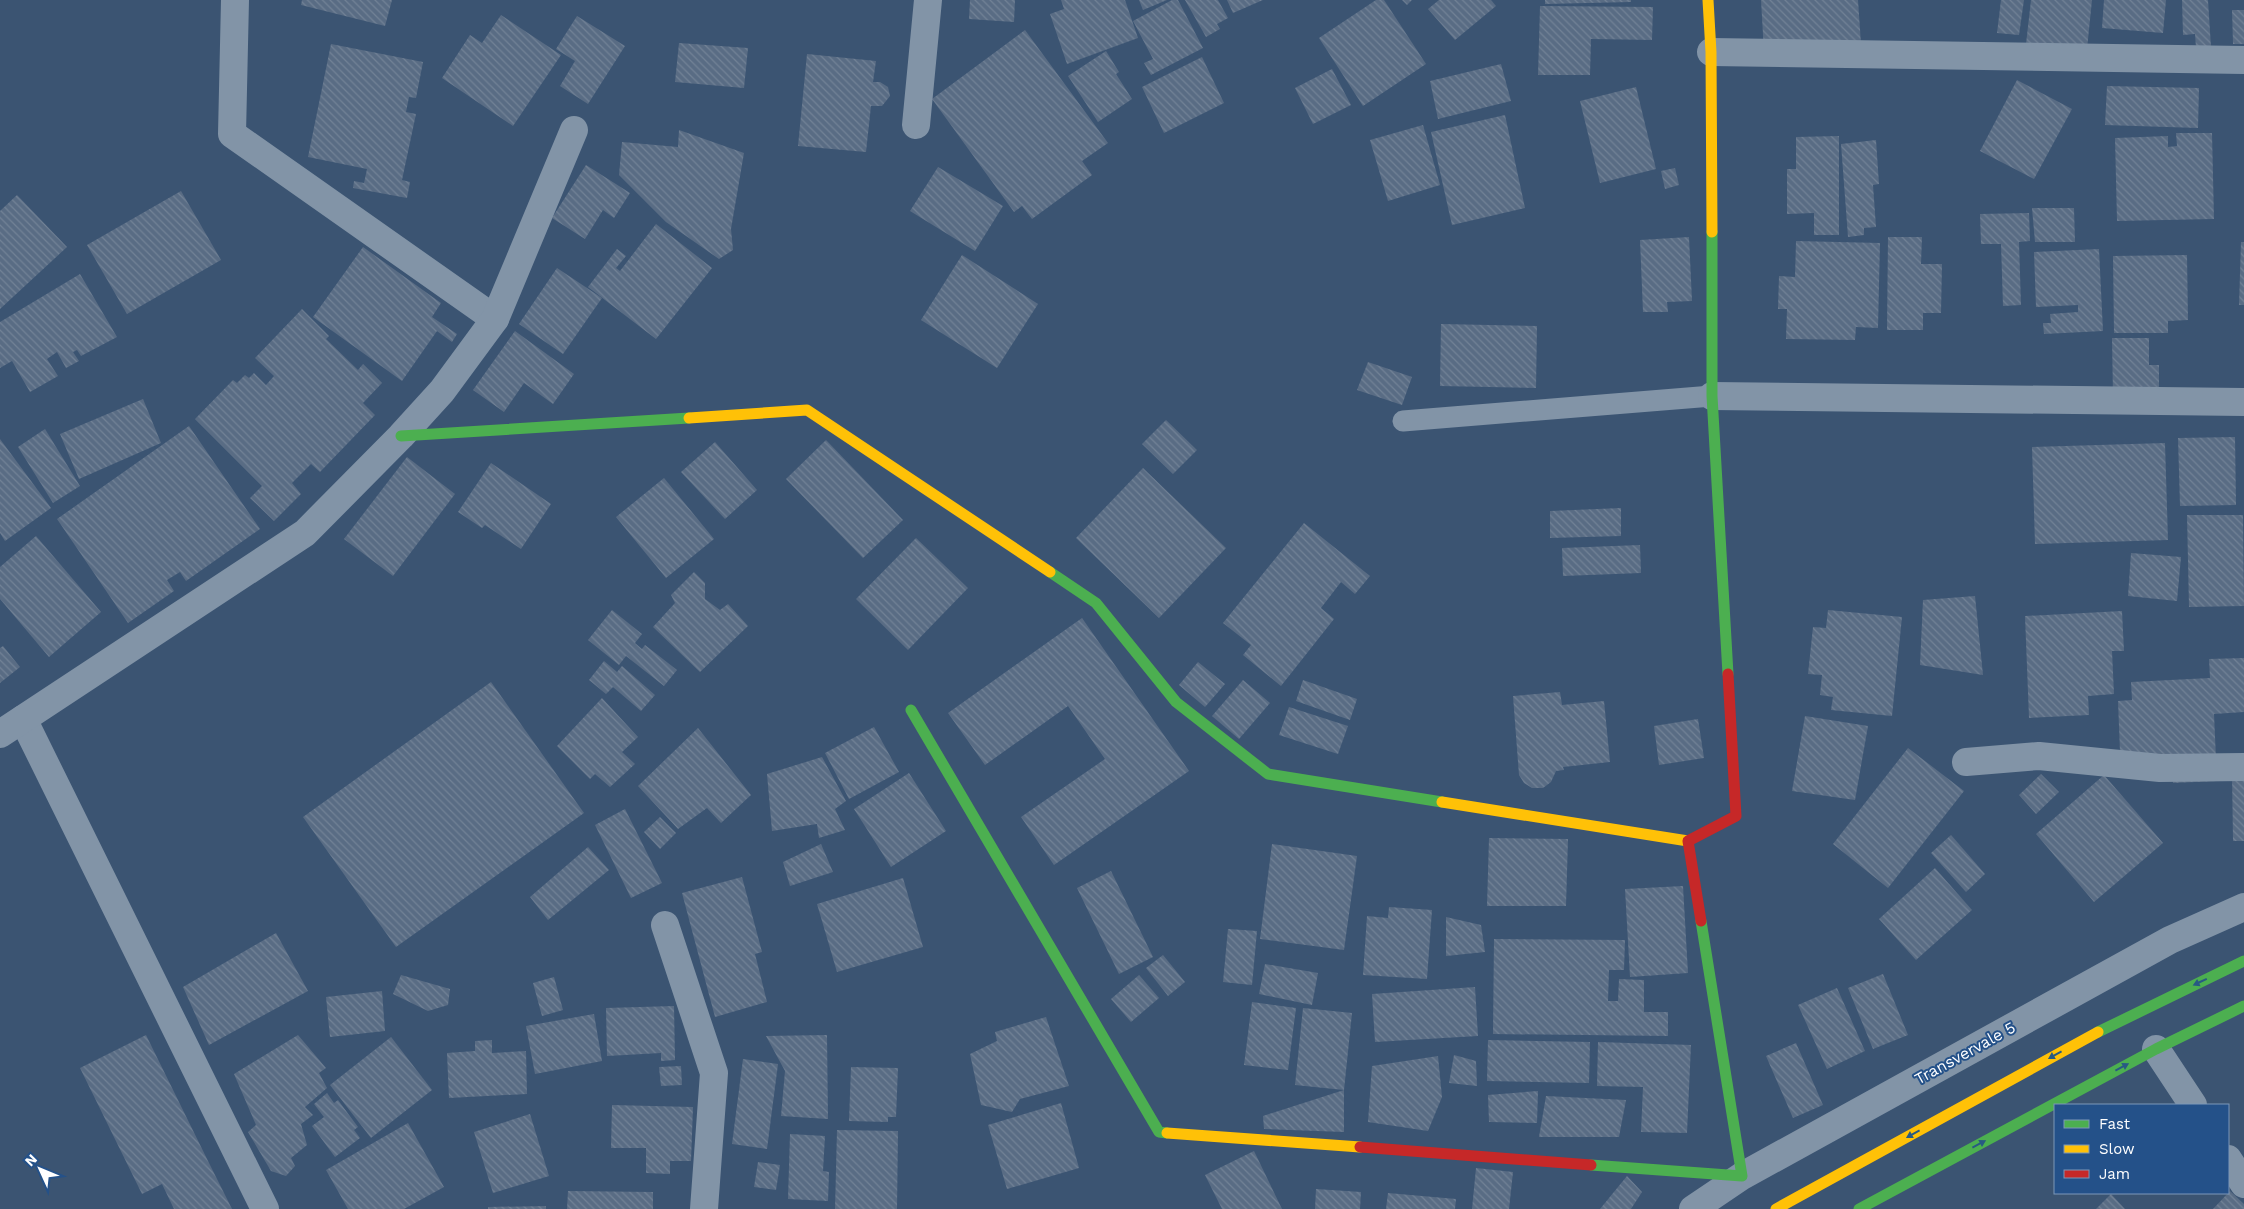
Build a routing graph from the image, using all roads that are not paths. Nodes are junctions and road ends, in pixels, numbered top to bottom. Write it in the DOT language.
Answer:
graph roads {
  1 [pos="235,0"];
  2 [pos="928,0"];
  3 [pos="1708,0"];
  4 [pos="1711,52"];
  5 [pos="2244,60"];
  6 [pos="916,125"];
  7 [pos="574,130"];
  8 [pos="495,319"];
  9 [pos="1712,396"];
  10 [pos="2244,402"];
  11 [pos="1403,420"];
  12 [pos="401,436"];
  13 [pos="911,710"];
  14 [pos="23,719"];
  15 [pos="0,734"];
  16 [pos="1966,762"];
  17 [pos="2244,767"];
  18 [pos="1688,841"];
  19 [pos="2244,907"];
  20 [pos="665,925"];
  21 [pos="2244,961"];
  22 [pos="2244,1006"];
  23 [pos="2156,1049"];
  24 [pos="2054,1104"];
  25 [pos="2054,1104"];
  26 [pos="2192,1104"];
  27 [pos="2229,1161"];
  28 [pos="1742,1176"];
  29 [pos="2244,1184"];
  30 [pos="264,1209"];
  31 [pos="704,1209"];
  32 [pos="1693,1209"];
  33 [pos="1776,1209"];
  34 [pos="1860,1209"];
  1 -- 8 [label="street"];
  2 -- 6 [label="street"];
  3 -- 4 [label="street"];
  4 -- 5 [label="street"];
  4 -- 9 [label="street"];
  7 -- 8 [label="street"];
  8 -- 12 [label="street"];
  9 -- 10 [label="street"];
  9 -- 11 [label="lane"];
  9 -- 18 [label="street"];
  12 -- 14 [label="street"];
  12 -- 18 [label="street"];
  13 -- 28 [label="street"];
  14 -- 15 [label="street"];
  14 -- 30 [label="street"];
  16 -- 17 [label="street"];
  18 -- 28 [label="street"];
  19 -- 28 [label="street, Transvervale 5"];
  20 -- 31 [label="street"];
  21 -- 33 [label="street, one-way"];
  22 -- 23 [label="street"];
  25 -- 23 [label="street, one-way"];
  23 -- 26 [label="street"];
  34 -- 24 [label="street, one-way"];
  27 -- 29 [label="street"];
  28 -- 32 [label="street, Transvervale 5"];
}
